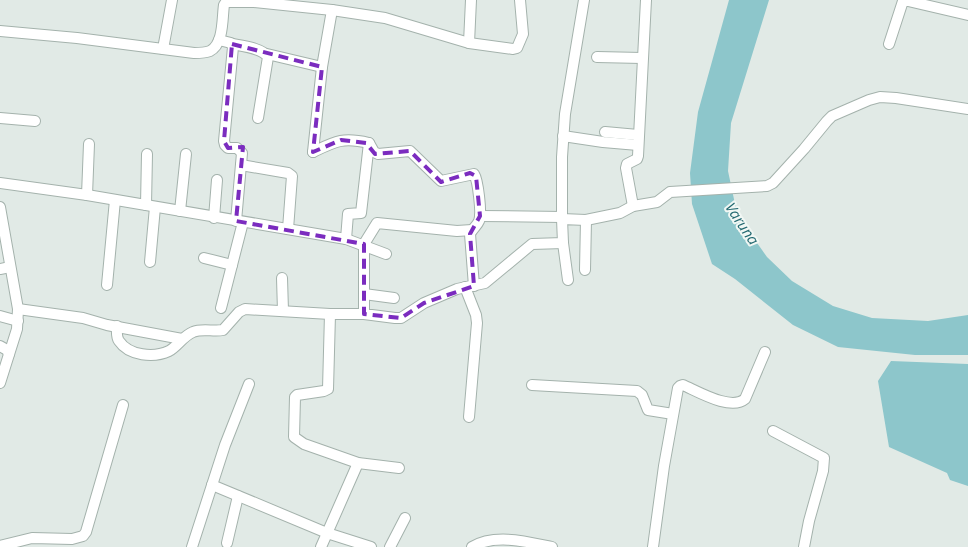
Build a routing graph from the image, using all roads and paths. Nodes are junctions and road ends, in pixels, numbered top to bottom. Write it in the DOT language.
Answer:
graph roads {
  1 [pos="172,0"];
  2 [pos="471,0"];
  3 [pos="520,0"];
  4 [pos="584,0"];
  5 [pos="646,0"];
  6 [pos="254,1"];
  7 [pos="332,10"];
  8 [pos="968,15"];
  9 [pos="0,31"];
  10 [pos="219,40"];
  11 [pos="232,44"];
  12 [pos="468,44"];
  13 [pos="889,44"];
  14 [pos="163,49"];
  15 [pos="267,54"];
  16 [pos="596,57"];
  17 [pos="642,58"];
  18 [pos="322,67"];
  19 [pos="968,109"];
  20 [pos="0,118"];
  21 [pos="258,118"];
  22 [pos="35,121"];
  23 [pos="605,132"];
  24 [pos="563,136"];
  25 [pos="638,140"];
  26 [pos="369,143"];
  27 [pos="89,144"];
  28 [pos="147,154"];
  29 [pos="186,154"];
  30 [pos="241,165"];
  31 [pos="218,180"];
  32 [pos="0,183"];
  33 [pos="87,195"];
  34 [pos="115,200"];
  35 [pos="151,206"];
  36 [pos="633,206"];
  37 [pos="0,207"];
  38 [pos="180,212"];
  39 [pos="480,216"];
  40 [pos="214,218"];
  41 [pos="562,218"];
  42 [pos="586,220"];
  43 [pos="239,222"];
  44 [pos="288,229"];
  45 [pos="472,230"];
  46 [pos="346,239"];
  47 [pos="2,241"];
  48 [pos="563,243"];
  49 [pos="364,244"];
  50 [pos="386,254"];
  51 [pos="204,258"];
  52 [pos="150,262"];
  53 [pos="232,265"];
  54 [pos="5,268"];
  55 [pos="585,270"];
  56 [pos="282,278"];
  57 [pos="568,280"];
  58 [pos="107,285"];
  59 [pos="469,287"];
  60 [pos="364,294"];
  61 [pos="394,298"];
  62 [pos="221,308"];
  63 [pos="18,309"];
  64 [pos="283,311"];
  65 [pos="330,314"];
  66 [pos="364,314"];
  67 [pos="0,316"];
  68 [pos="18,321"];
  69 [pos="117,326"];
  70 [pos="182,339"];
  71 [pos="0,346"];
  72 [pos="765,352"];
  73 [pos="9,354"];
  74 [pos="0,383"];
  75 [pos="249,384"];
  76 [pos="532,385"];
  77 [pos="123,405"];
  78 [pos="673,414"];
  79 [pos="469,417"];
  80 [pos="773,431"];
  81 [pos="358,463"];
  82 [pos="400,468"];
  83 [pos="212,485"];
  84 [pos="238,496"];
  85 [pos="405,518"];
  86 [pos="327,533"];
  87 [pos="72,543"];
  88 [pos="227,543"];
  89 [pos="0,546"];
  90 [pos="192,547"];
  91 [pos="321,547"];
  92 [pos="372,547"];
  93 [pos="390,547"];
  94 [pos="472,547"];
  95 [pos="552,547"];
  96 [pos="653,547"];
  97 [pos="804,547"];
  1 -- 14 [label="street"];
  2 -- 12 [label="street"];
  3 -- 12 [label="street"];
  4 -- 24 [label="street"];
  5 -- 17 [label="street"];
  6 -- 7 [label="street"];
  6 -- 10 [label="street"];
  7 -- 12 [label="street"];
  7 -- 18 [label="street"];
  8 -- 13 [label="street"];
  9 -- 14 [label="street"];
  10 -- 11 [label="street"];
  10 -- 14 [label="street"];
  11 -- 15 [label="street"];
  11 -- 30 [label="street"];
  15 -- 18 [label="street"];
  15 -- 21 [label="street"];
  16 -- 17 [label="street"];
  17 -- 25 [label="street"];
  18 -- 26 [label="street"];
  19 -- 36 [label="street"];
  20 -- 22 [label="street"];
  23 -- 25 [label="street"];
  24 -- 25 [label="street"];
  24 -- 41 [label="street"];
  25 -- 36 [label="street"];
  26 -- 39 [label="street"];
  26 -- 46 [label="street"];
  27 -- 33 [label="street"];
  28 -- 35 [label="street"];
  29 -- 38 [label="street"];
  30 -- 43 [label="street"];
  30 -- 44 [label="street"];
  31 -- 40 [label="street"];
  32 -- 33 [label="street"];
  33 -- 34 [label="street"];
  34 -- 35 [label="street"];
  34 -- 58 [label="street"];
  35 -- 38 [label="street"];
  35 -- 52 [label="street"];
  36 -- 42 [label="street"];
  37 -- 47 [label="street"];
  38 -- 40 [label="street"];
  39 -- 41 [label="street"];
  39 -- 45 [label="street"];
  40 -- 43 [label="street"];
  41 -- 42 [label="street"];
  41 -- 48 [label="street"];
  42 -- 55 [label="street"];
  43 -- 44 [label="street"];
  43 -- 53 [label="street"];
  44 -- 46 [label="street"];
  45 -- 49 [label="street"];
  45 -- 59 [label="street"];
  46 -- 49 [label="street"];
  47 -- 54 [label="street"];
  48 -- 57 [label="street"];
  48 -- 59 [label="street"];
  49 -- 50 [label="street"];
  49 -- 60 [label="street"];
  51 -- 53 [label="street"];
  53 -- 62 [label="street"];
  54 -- 63 [label="street"];
  56 -- 64 [label="street"];
  59 -- 66 [label="street"];
  59 -- 79 [label="street"];
  60 -- 61 [label="street"];
  60 -- 66 [label="street"];
  63 -- 68 [label="street"];
  63 -- 69 [label="street"];
  64 -- 65 [label="street"];
  64 -- 70 [label="street"];
  65 -- 66 [label="street"];
  65 -- 81 [label="street"];
  67 -- 68 [label="street"];
  68 -- 73 [label="street"];
  69 -- 70 [label="street"];
  69 -- 70 [label="street"];
  71 -- 73 [label="street"];
  72 -- 78 [label="street"];
  73 -- 74 [label="street"];
  75 -- 83 [label="street"];
  76 -- 78 [label="street"];
  77 -- 87 [label="street"];
  78 -- 96 [label="street"];
  80 -- 97 [label="street"];
  81 -- 82 [label="street"];
  81 -- 86 [label="street"];
  83 -- 84 [label="street"];
  83 -- 90 [label="street"];
  84 -- 86 [label="street"];
  84 -- 88 [label="street"];
  85 -- 93 [label="street"];
  86 -- 91 [label="street"];
  86 -- 92 [label="street"];
  87 -- 89 [label="street"];
  94 -- 95 [label="street"];
}
